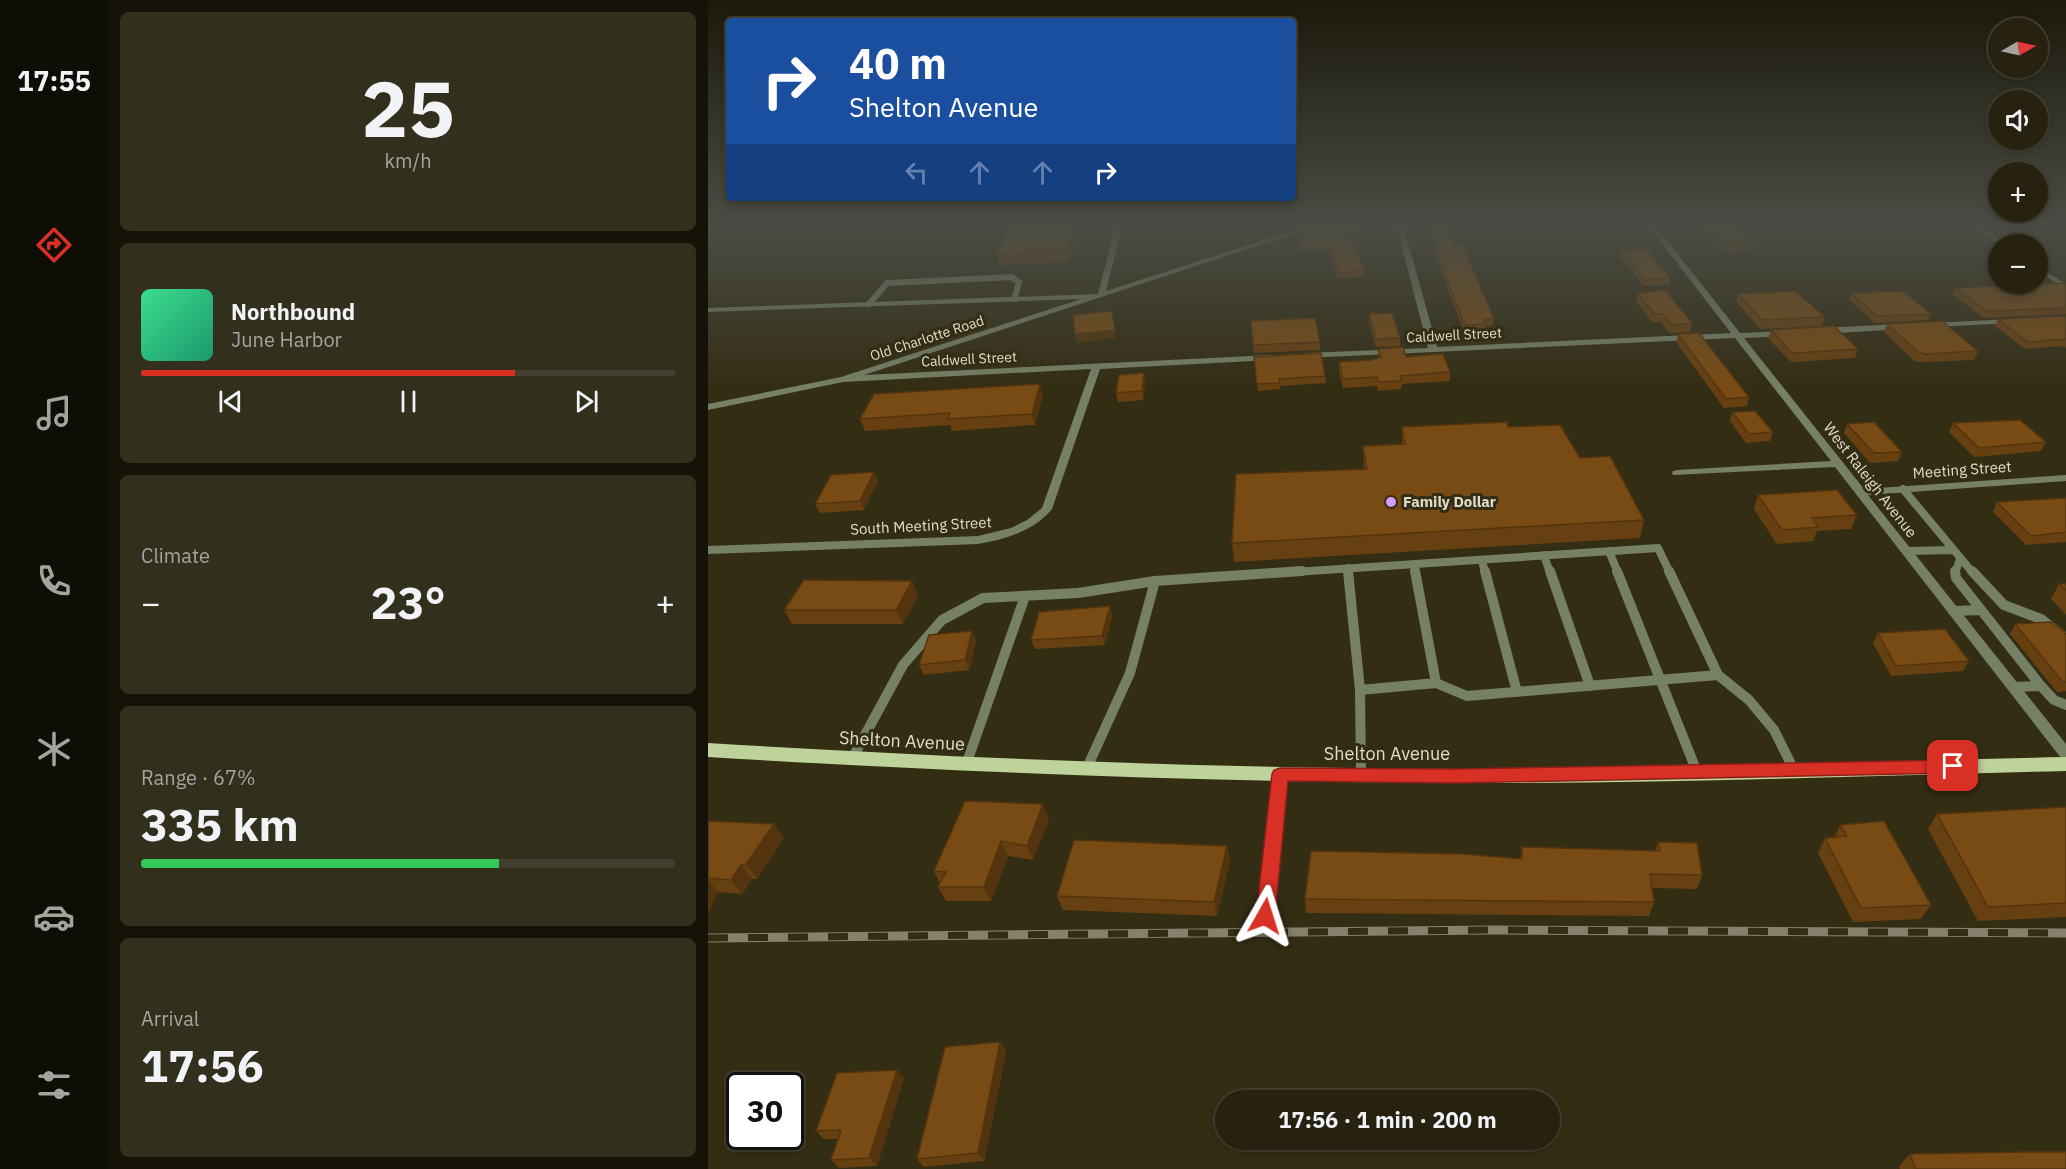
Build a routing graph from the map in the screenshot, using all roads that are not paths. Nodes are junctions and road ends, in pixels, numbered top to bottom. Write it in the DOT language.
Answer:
graph roads {
  1 [pos="980,279"];
  2 [pos="1014,279"];
  3 [pos="1106,279"];
  4 [pos="1154,279"];
  5 [pos="1414,279"];
  6 [pos="1693,279"];
  7 [pos="2053,279"];
  8 [pos="2066,287"];
  9 [pos="1101,296"];
  10 [pos="1014,299"];
  11 [pos="869,304"];
  12 [pos="708,310"];
  13 [pos="2019,321"];
  14 [pos="1913,326"];
  15 [pos="1925,326"];
  16 [pos="1796,332"];
  17 [pos="1808,332"];
  18 [pos="1737,335"];
  19 [pos="1433,350"];
  20 [pos="1282,357"];
  21 [pos="1294,357"];
  22 [pos="1097,366"];
  23 [pos="843,379"];
  24 [pos="708,407"];
  25 [pos="1838,464"];
  26 [pos="1677,473"];
  27 [pos="2066,477"];
  28 [pos="1903,489"];
  29 [pos="1860,492"];
  30 [pos="708,550"];
  31 [pos="1953,550"];
  32 [pos="1609,551"];
  33 [pos="1907,551"];
  34 [pos="1544,555"];
  35 [pos="1960,559"];
  36 [pos="1482,560"];
  37 [pos="1414,564"];
  38 [pos="1348,568"];
  39 [pos="1155,581"];
  40 [pos="1025,596"];
  41 [pos="1981,610"];
  42 [pos="1953,611"];
  43 [pos="2066,639"];
  44 [pos="1718,675"];
  45 [pos="1662,680"];
  46 [pos="1436,683"];
  47 [pos="1590,686"];
  48 [pos="2041,686"];
  49 [pos="2013,687"];
  50 [pos="1360,690"];
  51 [pos="1517,692"];
  52 [pos="2066,705"];
  53 [pos="708,750"];
  54 [pos="2066,754"];
  55 [pos="852,759"];
  56 [pos="2066,764"];
  57 [pos="966,765"];
  58 [pos="1086,770"];
  59 [pos="1794,770"];
  60 [pos="1697,772"];
  61 [pos="1280,774"];
  62 [pos="1361,775"];
  63 [pos="1265,916"];
  1 -- 11 [label="lane"];
  2 -- 10 [label="lane"];
  3 -- 9 [label="street"];
  4 -- 9 [label="street, Old Charlotte Road"];
  5 -- 19 [label="street"];
  6 -- 18 [label="street, West Raleigh Avenue"];
  7 -- 8 [label="street"];
  9 -- 10 [label="street"];
  9 -- 23 [label="street, Old Charlotte Road"];
  10 -- 11 [label="street"];
  11 -- 12 [label="street"];
  13 -- 15 [label="street"];
  14 -- 17 [label="street"];
  16 -- 18 [label="street, Caldwell Street"];
  18 -- 19 [label="street, Caldwell Street"];
  18 -- 25 [label="street, West Raleigh Avenue"];
  19 -- 21 [label="street, Caldwell Street"];
  20 -- 22 [label="street, Caldwell Street"];
  22 -- 23 [label="street, Caldwell Street"];
  22 -- 30 [label="street, South Meeting Street"];
  23 -- 24 [label="street, Old Charlotte Road"];
  25 -- 26 [label="street"];
  25 -- 29 [label="street, West Raleigh Avenue"];
  27 -- 28 [label="street, Meeting Street"];
  28 -- 29 [label="street, Meeting Street"];
  28 -- 31 [label="lane"];
  29 -- 33 [label="street, West Raleigh Avenue"];
  31 -- 33 [label="lane"];
  31 -- 35 [label="lane"];
  32 -- 34 [label="lane"];
  32 -- 44 [label="lane"];
  32 -- 45 [label="lane"];
  33 -- 42 [label="street, West Raleigh Avenue"];
  34 -- 36 [label="lane"];
  34 -- 47 [label="lane"];
  35 -- 41 [label="lane"];
  35 -- 43 [label="lane"];
  36 -- 37 [label="lane"];
  36 -- 51 [label="lane"];
  37 -- 38 [label="lane"];
  37 -- 46 [label="lane"];
  38 -- 39 [label="lane"];
  38 -- 50 [label="lane"];
  39 -- 40 [label="lane"];
  39 -- 58 [label="lane"];
  40 -- 55 [label="lane"];
  40 -- 57 [label="lane"];
  41 -- 42 [label="lane"];
  41 -- 48 [label="lane"];
  42 -- 49 [label="street, West Raleigh Avenue"];
  44 -- 45 [label="lane"];
  44 -- 59 [label="lane"];
  45 -- 47 [label="lane"];
  45 -- 60 [label="lane"];
  46 -- 50 [label="lane"];
  46 -- 51 [label="lane"];
  47 -- 51 [label="lane"];
  48 -- 49 [label="lane"];
  48 -- 52 [label="lane"];
  49 -- 54 [label="street, West Raleigh Avenue"];
  50 -- 62 [label="lane"];
  53 -- 55 [label="main road, Shelton Avenue"];
  55 -- 57 [label="main road, Shelton Avenue"];
  56 -- 59 [label="main road, Shelton Avenue"];
  57 -- 58 [label="main road, Shelton Avenue"];
  58 -- 61 [label="main road, Shelton Avenue"];
  59 -- 60 [label="main road, Shelton Avenue"];
  60 -- 62 [label="main road, Shelton Avenue"];
  61 -- 62 [label="main road, Shelton Avenue"];
  61 -- 63 [label="street"];
}
